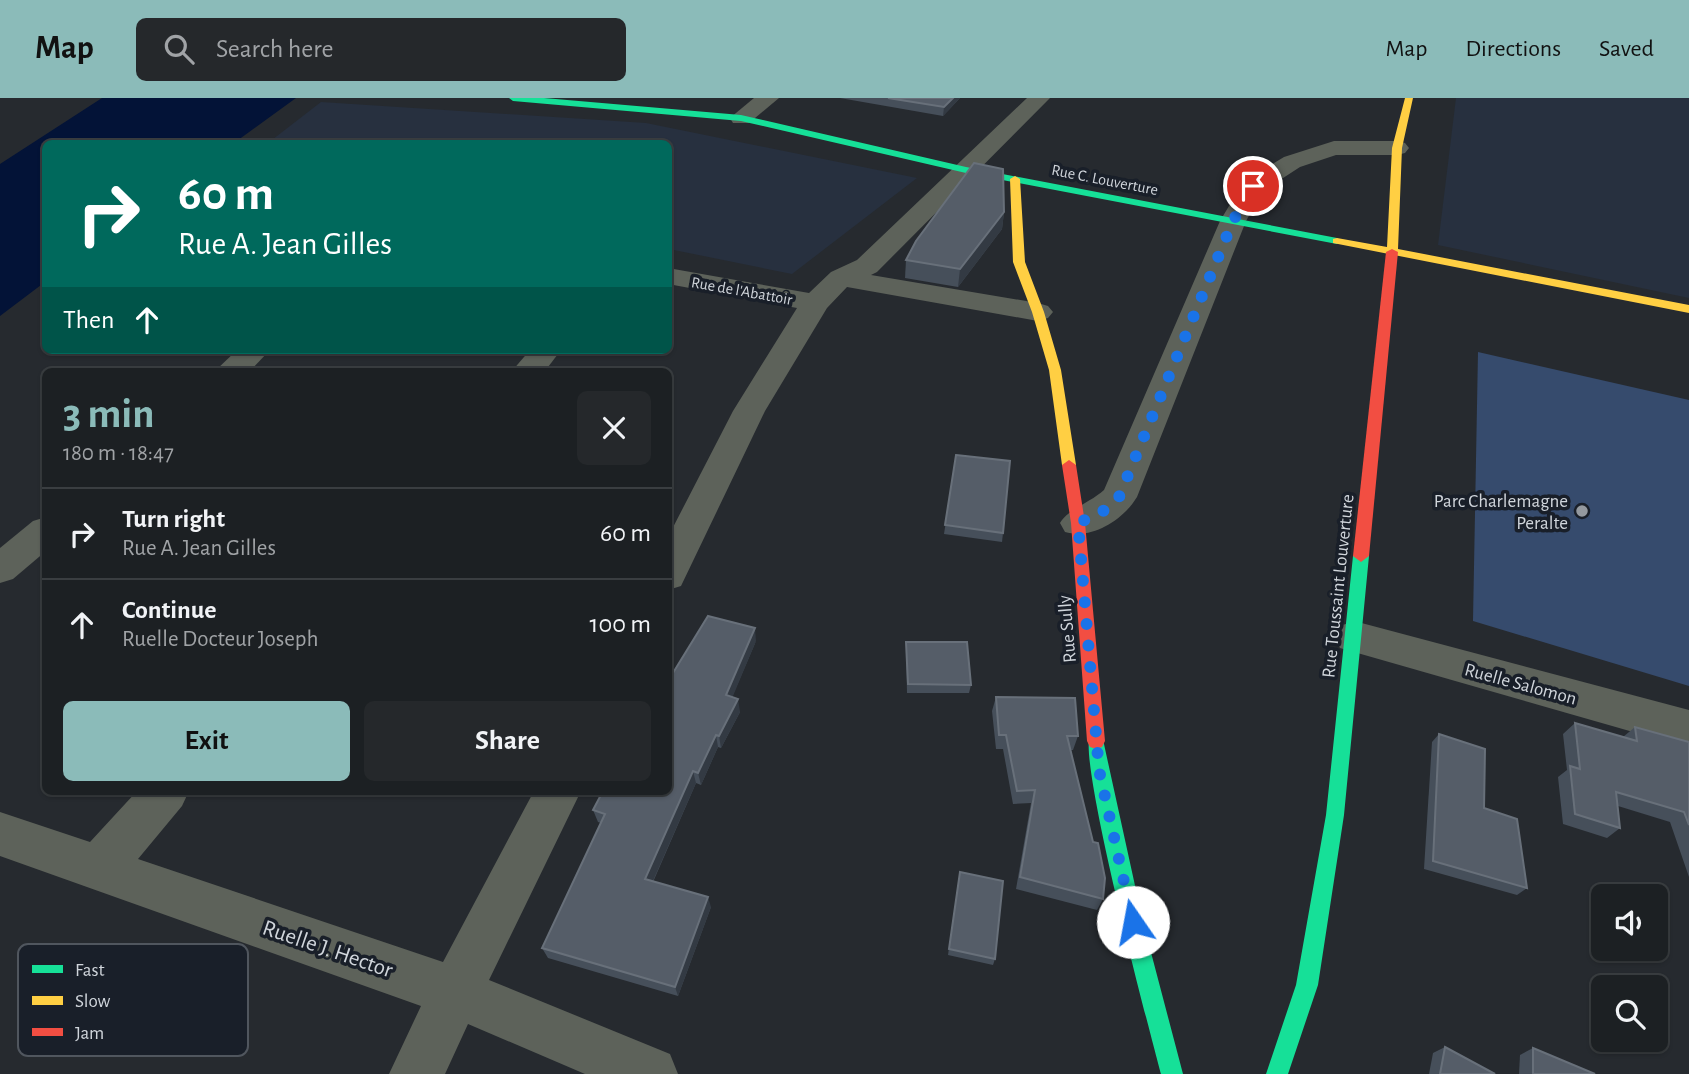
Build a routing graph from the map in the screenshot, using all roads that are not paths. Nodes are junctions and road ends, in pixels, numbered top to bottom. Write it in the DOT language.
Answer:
graph roads {
  1 [pos="768,98"];
  2 [pos="1039,98"];
  3 [pos="1409,98"];
  4 [pos="519,99"];
  5 [pos="741,118"];
  6 [pos="1397,148"];
  7 [pos="965,170"];
  8 [pos="1015,179"];
  9 [pos="1233,221"];
  10 [pos="1392,252"];
  11 [pos="672,277"];
  12 [pos="841,278"];
  13 [pos="815,303"];
  14 [pos="1689,309"];
  15 [pos="1038,312"];
  16 [pos="251,354"];
  17 [pos="543,354"];
  18 [pos="235,368"];
  19 [pos="531,368"];
  20 [pos="1078,523"];
  21 [pos="42,533"];
  22 [pos="672,568"];
  23 [pos="0,569"];
  24 [pos="1354,637"];
  25 [pos="1689,729"];
  26 [pos="163,795"];
  27 [pos="556,795"];
  28 [pos="0,834"];
  29 [pos="99,868"];
  30 [pos="455,992"];
  31 [pos="417,1074"];
  32 [pos="650,1074"];
  33 [pos="1172,1074"];
  34 [pos="1277,1074"];
  1 -- 5 [label="street"];
  2 -- 7 [label="street"];
  3 -- 6 [label="street, Rue Toussaint Louverture"];
  4 -- 5 [label="street, Rue C. Louverture"];
  5 -- 7 [label="street, Rue C. Louverture"];
  6 -- 9 [label="street"];
  6 -- 10 [label="street, Rue Toussaint Louverture"];
  7 -- 8 [label="street, Rue C. Louverture"];
  7 -- 12 [label="street"];
  8 -- 9 [label="street, Rue C. Louverture"];
  8 -- 15 [label="street, Rue Sully"];
  9 -- 10 [label="street, Rue C. Louverture"];
  9 -- 20 [label="street"];
  10 -- 14 [label="street, Rue C. Louverture"];
  10 -- 24 [label="street, Rue Toussaint Louverture"];
  11 -- 13 [label="street, Rue de l'Abattoir"];
  12 -- 13 [label="street"];
  12 -- 15 [label="street"];
  13 -- 22 [label="street"];
  15 -- 20 [label="street, Rue Sully"];
  16 -- 18 [label="street"];
  17 -- 19 [label="street"];
  20 -- 33 [label="street, Rue Sully"];
  21 -- 23 [label="street"];
  24 -- 25 [label="street, Ruelle Salomon"];
  24 -- 34 [label="street, Rue Toussaint Louverture"];
  26 -- 29 [label="street"];
  27 -- 30 [label="street"];
  28 -- 29 [label="street, Ruelle J. Hector"];
  29 -- 30 [label="street, Ruelle J. Hector"];
  30 -- 31 [label="street"];
  30 -- 32 [label="street, Ruelle J. Hector"];
}
